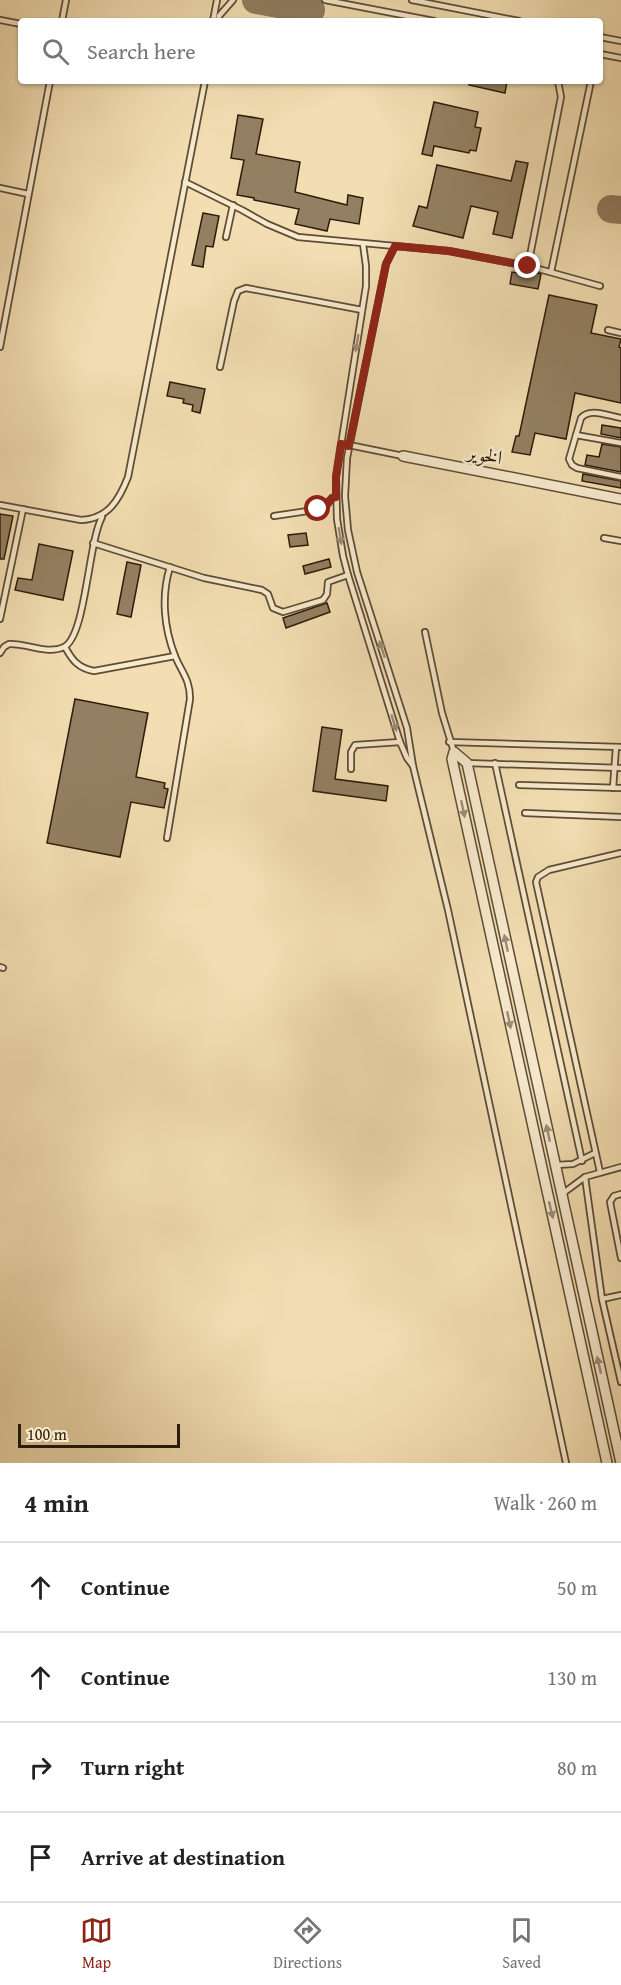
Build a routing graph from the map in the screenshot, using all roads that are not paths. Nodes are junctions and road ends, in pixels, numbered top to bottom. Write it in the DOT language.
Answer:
graph roads {
  1 [pos="66,0"];
  2 [pos="217,0"];
  3 [pos="233,0"];
  4 [pos="325,0"];
  5 [pos="412,0"];
  6 [pos="63,18"];
  7 [pos="214,18"];
  8 [pos="219,18"];
  9 [pos="418,18"];
  10 [pos="504,18"];
  11 [pos="0,20"];
  12 [pos="18,23"];
  13 [pos="603,38"];
  14 [pos="621,41"];
  15 [pos="603,55"];
  16 [pos="621,58"];
  17 [pos="49,84"];
  18 [pos="204,84"];
  19 [pos="559,84"];
  20 [pos="590,84"];
  21 [pos="185,182"];
  22 [pos="0,188"];
  23 [pos="28,194"];
  24 [pos="233,205"];
  25 [pos="226,237"];
  26 [pos="363,244"];
  27 [pos="395,246"];
  28 [pos="528,266"];
  29 [pos="551,272"];
  30 [pos="600,286"];
  31 [pos="362,310"];
  32 [pos="608,330"];
  33 [pos="621,333"];
  34 [pos="0,347"];
  35 [pos="220,367"];
  36 [pos="621,418"];
  37 [pos="576,435"];
  38 [pos="621,443"];
  39 [pos="341,444"];
  40 [pos="349,446"];
  41 [pos="402,456"];
  42 [pos="621,477"];
  43 [pos="336,497"];
  44 [pos="621,499"];
  45 [pos="0,505"];
  46 [pos="23,509"];
  47 [pos="103,516"];
  48 [pos="274,516"];
  49 [pos="604,538"];
  50 [pos="621,541"];
  51 [pos="93,543"];
  52 [pos="170,567"];
  53 [pos="348,575"];
  54 [pos="0,619"];
  55 [pos="425,632"];
  56 [pos="2,645"];
  57 [pos="65,647"];
  58 [pos="0,653"];
  59 [pos="175,656"];
  60 [pos="400,742"];
  61 [pos="449,742"];
  62 [pos="618,747"];
  63 [pos="454,752"];
  64 [pos="467,762"];
  65 [pos="495,763"];
  66 [pos="413,766"];
  67 [pos="613,768"];
  68 [pos="621,768"];
  69 [pos="351,769"];
  70 [pos="519,785"];
  71 [pos="613,788"];
  72 [pos="621,788"];
  73 [pos="525,813"];
  74 [pos="621,817"];
  75 [pos="167,838"];
  76 [pos="621,853"];
  77 [pos="595,1153"];
  78 [pos="582,1161"];
  79 [pos="554,1165"];
  80 [pos="621,1167"];
  81 [pos="600,1172"];
  82 [pos="585,1177"];
  83 [pos="547,1190"];
  84 [pos="560,1191"];
  85 [pos="621,1194"];
  86 [pos="621,1258"];
  87 [pos="621,1295"];
  88 [pos="602,1299"];
  89 [pos="621,1382"];
  90 [pos="566,1463"];
  91 [pos="607,1463"];
  92 [pos="621,1463"];
  1 -- 6 [label="lane"];
  2 -- 7 [label="lane"];
  3 -- 8 [label="lane"];
  4 -- 9 [label="lane"];
  5 -- 10 [label="lane"];
  11 -- 12 [label="lane"];
  13 -- 14 [label="lane"];
  15 -- 16 [label="lane"];
  17 -- 23 [label="lane"];
  18 -- 21 [label="lane"];
  19 -- 28 [label="lane"];
  20 -- 29 [label="lane"];
  21 -- 24 [label="lane"];
  21 -- 47 [label="lane"];
  22 -- 23 [label="lane"];
  23 -- 34 [label="lane"];
  24 -- 25 [label="lane"];
  24 -- 26 [label="lane"];
  26 -- 27 [label="lane"];
  26 -- 31 [label="lane"];
  27 -- 28 [label="lane"];
  27 -- 40 [label="lane"];
  28 -- 29 [label="lane"];
  29 -- 30 [label="lane"];
  31 -- 35 [label="lane"];
  31 -- 39 [label="lane, one-way"];
  32 -- 33 [label="lane"];
  36 -- 37 [label="lane"];
  37 -- 38 [label="lane"];
  37 -- 42 [label="lane"];
  39 -- 40 [label="lane, الخوير"];
  39 -- 43 [label="lane"];
  40 -- 41 [label="lane, الخوير"];
  66 -- 40 [label="lane, one-way"];
  41 -- 44 [label="street, الخوير"];
  43 -- 48 [label="lane"];
  43 -- 53 [label="lane, one-way"];
  45 -- 46 [label="lane"];
  46 -- 47 [label="lane"];
  46 -- 54 [label="lane"];
  47 -- 51 [label="lane"];
  49 -- 50 [label="lane"];
  51 -- 52 [label="lane"];
  51 -- 57 [label="lane"];
  52 -- 53 [label="lane"];
  52 -- 59 [label="lane"];
  53 -- 60 [label="lane, one-way"];
  55 -- 61 [label="lane"];
  56 -- 57 [label="lane"];
  56 -- 58 [label="lane"];
  57 -- 59 [label="lane"];
  59 -- 75 [label="lane"];
  60 -- 66 [label="lane"];
  60 -- 69 [label="lane"];
  61 -- 62 [label="lane"];
  61 -- 63 [label="lane"];
  62 -- 67 [label="lane"];
  63 -- 64 [label="street"];
  63 -- 83 [label="street, one-way"];
  64 -- 65 [label="lane"];
  79 -- 64 [label="street, one-way"];
  65 -- 67 [label="lane"];
  65 -- 78 [label="lane"];
  66 -- 90 [label="lane"];
  67 -- 68 [label="lane"];
  67 -- 71 [label="lane"];
  70 -- 71 [label="lane"];
  71 -- 72 [label="lane"];
  73 -- 74 [label="lane"];
  76 -- 77 [label="lane"];
  77 -- 78 [label="lane"];
  77 -- 81 [label="lane"];
  78 -- 79 [label="lane"];
  79 -- 84 [label="street"];
  80 -- 81 [label="lane"];
  81 -- 82 [label="lane"];
  82 -- 84 [label="lane"];
  82 -- 88 [label="lane"];
  83 -- 84 [label="street"];
  83 -- 91 [label="street, one-way"];
  92 -- 84 [label="street, one-way"];
  85 -- 86 [label="lane"];
  87 -- 88 [label="lane"];
  88 -- 89 [label="lane"];
}
